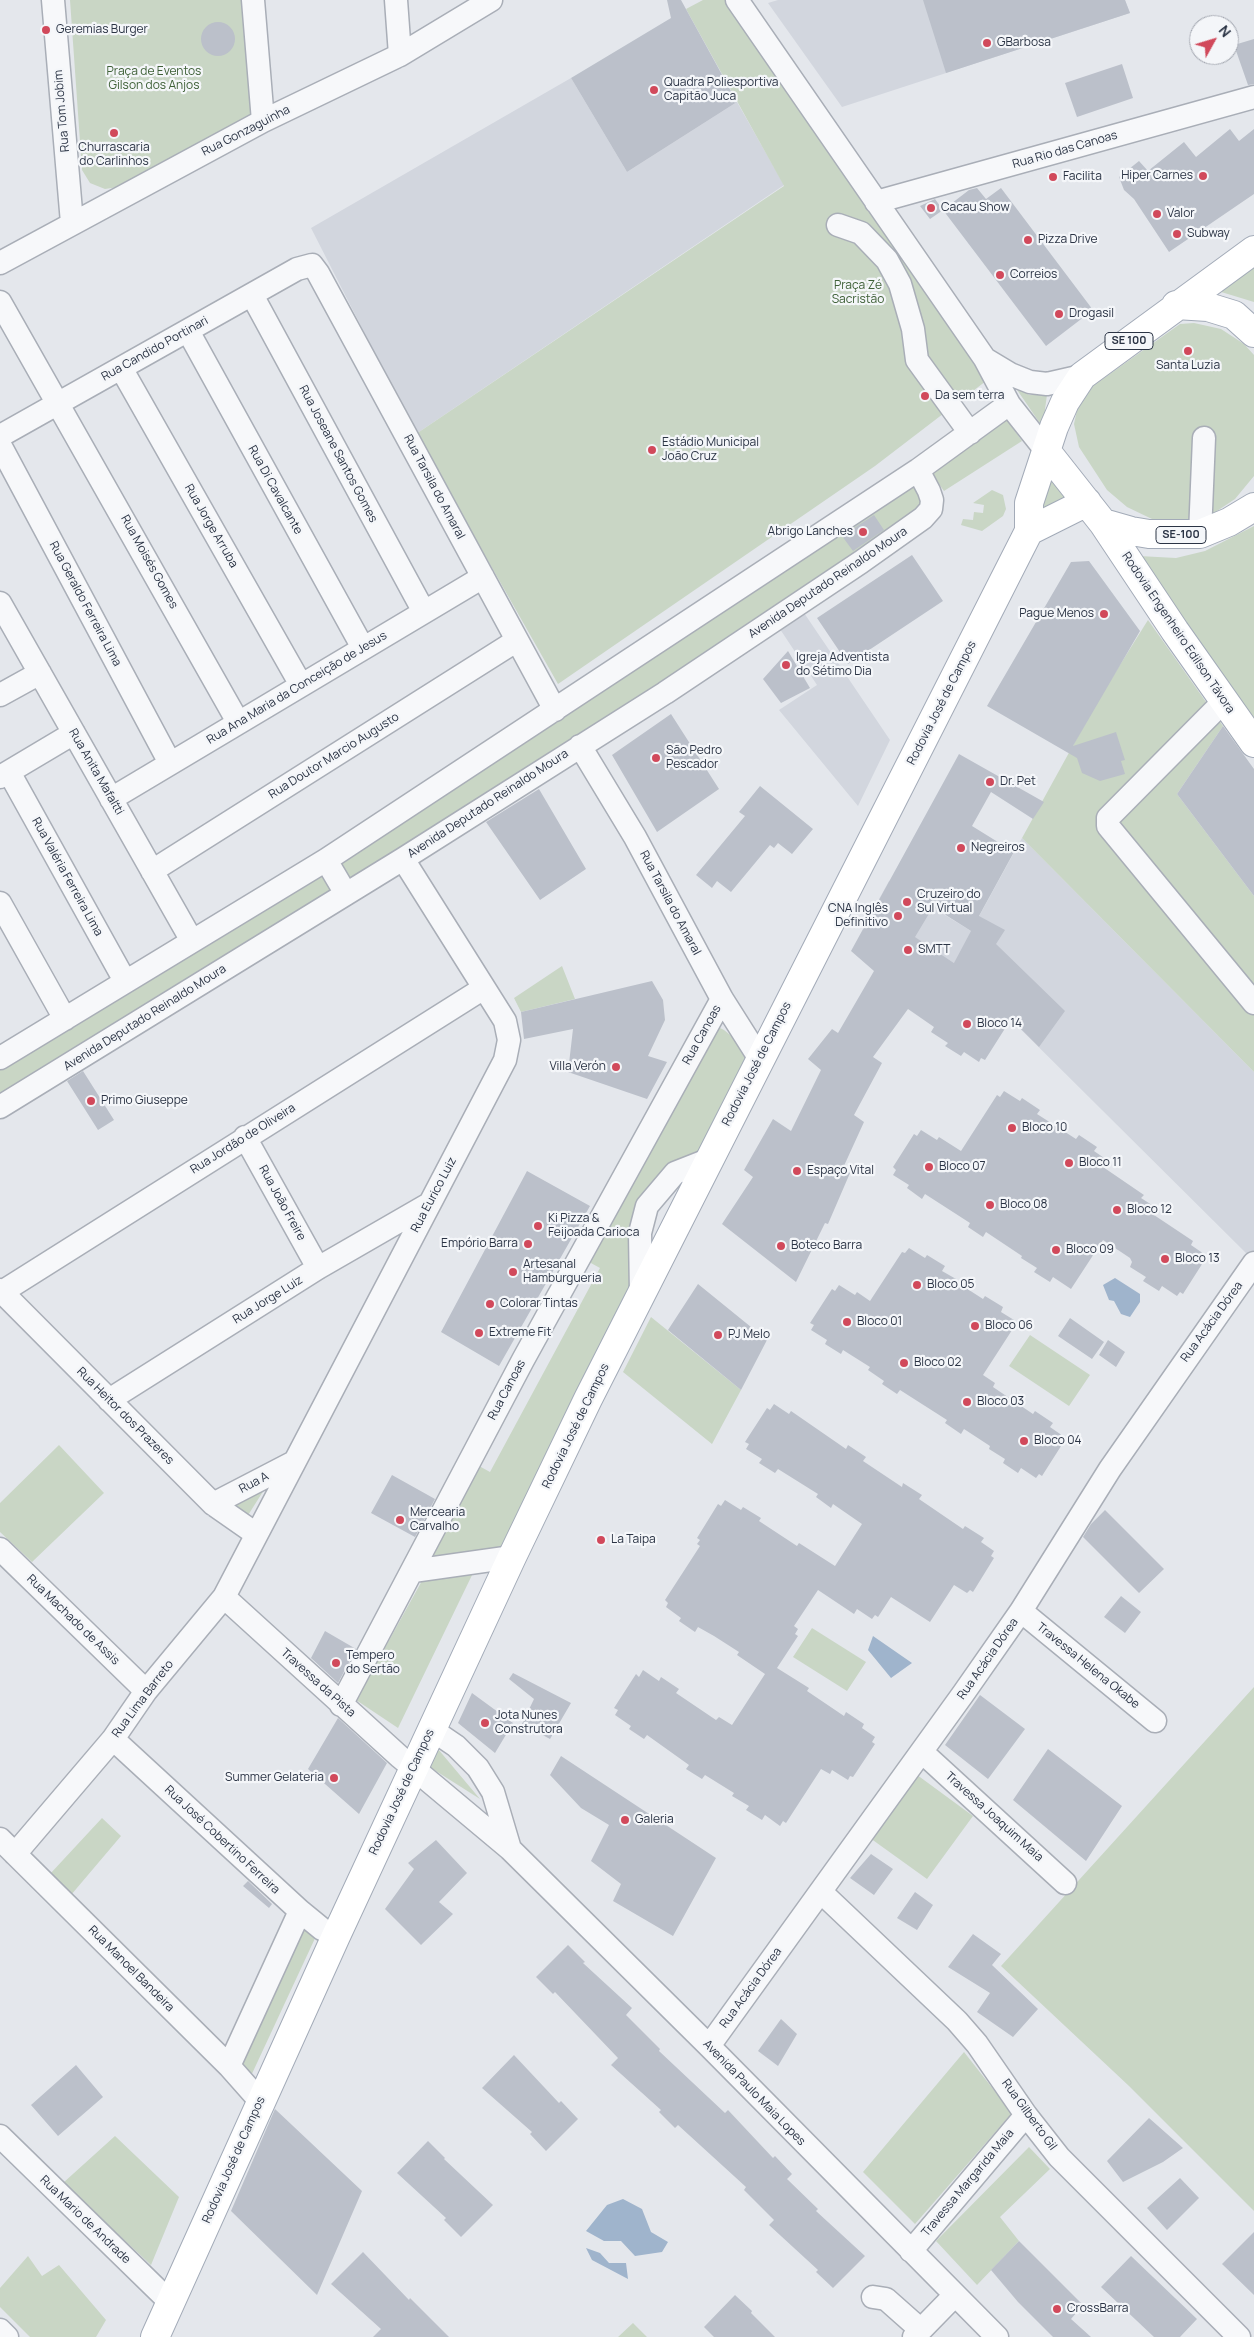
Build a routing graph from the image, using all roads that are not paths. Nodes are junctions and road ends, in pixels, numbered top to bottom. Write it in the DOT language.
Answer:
graph roads {
  1 [pos="53,0"];
  2 [pos="253,0"];
  3 [pos="396,0"];
  4 [pos="491,0"];
  5 [pos="737,0"];
  6 [pos="400,55"];
  7 [pos="1254,97"];
  8 [pos="263,121"];
  9 [pos="876,202"];
  10 [pos="72,223"];
  11 [pos="838,225"];
  12 [pos="1254,250"];
  13 [pos="0,263"];
  14 [pos="312,266"];
  15 [pos="252,295"];
  16 [pos="0,302"];
  17 [pos="1176,305"];
  18 [pos="1244,319"];
  19 [pos="188,331"];
  20 [pos="1254,333"];
  21 [pos="985,359"];
  22 [pos="121,368"];
  23 [pos="1082,376"];
  24 [pos="58,403"];
  25 [pos="1009,404"];
  26 [pos="970,433"];
  27 [pos="0,436"];
  28 [pos="1204,438"];
  29 [pos="0,445"];
  30 [pos="1047,452"];
  31 [pos="918,470"];
  32 [pos="1254,507"];
  33 [pos="1095,512"];
  34 [pos="1029,530"];
  35 [pos="1200,534"];
  36 [pos="483,578"];
  37 [pos="1,606"];
  38 [pos="424,612"];
  39 [pos="516,641"];
  40 [pos="363,648"];
  41 [pos="40,673"];
  42 [pos="301,685"];
  43 [pos="0,696"];
  44 [pos="1224,701"];
  45 [pos="555,710"];
  46 [pos="238,722"];
  47 [pos="74,733"];
  48 [pos="1254,743"];
  49 [pos="580,746"];
  50 [pos="170,763"];
  51 [pos="4,775"];
  52 [pos="111,799"];
  53 [pos="404,859"];
  54 [pos="326,860"];
  55 [pos="152,871"];
  56 [pos="346,894"];
  57 [pos="0,903"];
  58 [pos="192,941"];
  59 [pos="125,981"];
  60 [pos="484,988"];
  61 [pos="722,999"];
  62 [pos="1254,1003"];
  63 [pos="65,1019"];
  64 [pos="0,1058"];
  65 [pos="760,1059"];
  66 [pos="0,1107"];
  67 [pos="246,1137"];
  68 [pos="429,1204"];
  69 [pos="1254,1263"];
  70 [pos="318,1268"];
  71 [pos="1,1291"];
  72 [pos="109,1400"];
  73 [pos="294,1462"];
  74 [pos="213,1504"];
  75 [pos="256,1534"];
  76 [pos="0,1549"];
  77 [pos="512,1556"];
  78 [pos="413,1571"];
  79 [pos="224,1597"];
  80 [pos="1021,1611"];
  81 [pos="146,1691"];
  82 [pos="341,1705"];
  83 [pos="1155,1721"];
  84 [pos="431,1729"];
  85 [pos="113,1739"];
  86 [pos="922,1752"];
  87 [pos="413,1768"];
  88 [pos="8,1847"];
  89 [pos="510,1850"];
  90 [pos="1065,1882"];
  91 [pos="821,1892"];
  92 [pos="300,1911"];
  93 [pos="336,1936"];
  94 [pos="709,2046"];
  95 [pos="229,2066"];
  96 [pos="260,2101"];
  97 [pos="1026,2115"];
  98 [pos="0,2136"];
  99 [pos="911,2251"];
  100 [pos="955,2295"];
  101 [pos="873,2298"];
  102 [pos="171,2303"];
  103 [pos="0,2330"];
  104 [pos="918,2333"];
  105 [pos="7,2337"];
  106 [pos="155,2337"];
  107 [pos="996,2337"];
  108 [pos="1239,2337"];
  1 -- 10 [label="street, Rua Tom Jobim"];
  2 -- 8 [label="street"];
  3 -- 6 [label="street"];
  4 -- 6 [label="street, Rua Gonzaguinha"];
  5 -- 9 [label="street"];
  6 -- 8 [label="street, Rua Gonzaguinha"];
  7 -- 9 [label="street, Rua Rio das Canoas"];
  8 -- 10 [label="street, Rua Gonzaguinha"];
  9 -- 21 [label="street"];
  10 -- 13 [label="street, Rua Gonzaguinha"];
  11 -- 26 [label="street"];
  12 -- 17 [label="main road, Rodovia José de Campos / SE 100"];
  14 -- 15 [label="street, Rua Candido Portinari"];
  14 -- 36 [label="street, Rua Tarsila do Amaral"];
  15 -- 19 [label="street, Rua Candido Portinari"];
  15 -- 38 [label="street, Rua Joseane Santos Gomes"];
  16 -- 24 [label="street, Rua Moisés Gomes"];
  17 -- 18 [label="main road"];
  17 -- 23 [label="main road, Rodovia José de Campos / SE 100"];
  18 -- 20 [label="main road"];
  19 -- 22 [label="street, Rua Candido Portinari"];
  19 -- 40 [label="street, Rua Di Cavalcante"];
  21 -- 23 [label="street"];
  21 -- 25 [label="street"];
  22 -- 24 [label="street, Rua Candido Portinari"];
  22 -- 42 [label="street, Rua Jorge Arruba"];
  23 -- 30 [label="main road, Rodovia José de Campos"];
  24 -- 27 [label="street, Rua Candido Portinari"];
  24 -- 46 [label="street, Rua Moisés Gomes"];
  25 -- 26 [label="street"];
  25 -- 30 [label="street"];
  26 -- 31 [label="street"];
  28 -- 35 [label="street"];
  29 -- 50 [label="street, Rua Geraldo Ferreira Lima"];
  30 -- 33 [label="main road, Rodovia Engenheiro Edilson Távora"];
  30 -- 34 [label="main road, Rodovia José de Campos"];
  31 -- 45 [label="street"];
  31 -- 49 [label="street, Avenida Deputado Reinaldo Moura"];
  32 -- 35 [label="main road, SE-100"];
  33 -- 34 [label="main road"];
  33 -- 35 [label="main road, SE-100"];
  33 -- 44 [label="main road, Rodovia Engenheiro Edilson Távora"];
  34 -- 65 [label="main road, Rodovia José de Campos"];
  36 -- 38 [label="street, Rua Ana Maria da Conceição de Jesus"];
  36 -- 39 [label="street, Rua Tarsila do Amaral"];
  37 -- 41 [label="street, Rua Anita Mafaltti"];
  38 -- 40 [label="street, Rua Ana Maria da Conceição de Jesus"];
  39 -- 45 [label="street, Rua Tarsila do Amaral"];
  39 -- 55 [label="street, Rua Doutor Marcio Augusto"];
  40 -- 42 [label="street, Rua Ana Maria da Conceição de Jesus"];
  41 -- 43 [label="street"];
  41 -- 47 [label="street, Rua Anita Mafaltti"];
  42 -- 46 [label="street, Rua Ana Maria da Conceição de Jesus"];
  44 -- 48 [label="main road, Rodovia Engenheiro Edilson Távora"];
  44 -- 62 [label="street"];
  45 -- 54 [label="street"];
  46 -- 50 [label="street, Rua Ana Maria da Conceição de Jesus"];
  47 -- 51 [label="street"];
  47 -- 52 [label="street, Rua Anita Mafaltti"];
  49 -- 53 [label="street, Avenida Deputado Reinaldo Moura"];
  49 -- 61 [label="street, Rua Tarsila do Amaral"];
  50 -- 52 [label="street, Rua Ana Maria da Conceição de Jesus"];
  51 -- 59 [label="street, Rua Valéria Ferreira Lima"];
  52 -- 55 [label="street, Rua Anita Mafaltti"];
  53 -- 56 [label="street, Avenida Deputado Reinaldo Moura"];
  53 -- 60 [label="street, Rua Eurico Luiz"];
  54 -- 56 [label="street"];
  54 -- 58 [label="street"];
  55 -- 58 [label="street, Rua Anita Mafaltti"];
  56 -- 66 [label="street, Avenida Deputado Reinaldo Moura"];
  57 -- 63 [label="street"];
  58 -- 59 [label="street"];
  59 -- 63 [label="street"];
  60 -- 67 [label="street, Rua Jordão de Oliveira"];
  60 -- 68 [label="street, Rua Eurico Luiz"];
  61 -- 65 [label="street, Rua Tarsila do Amaral"];
  61 -- 78 [label="street, Rua Canoas"];
  63 -- 64 [label="street"];
  65 -- 77 [label="main road, Rodovia José de Campos"];
  67 -- 70 [label="street, Rua João Freire"];
  67 -- 71 [label="street, Rua Jordão de Oliveira"];
  68 -- 70 [label="street, Rua Jorge Luiz"];
  68 -- 73 [label="street, Rua Eurico Luiz"];
  69 -- 80 [label="street, Rua Acácia Dórea"];
  70 -- 72 [label="street, Rua Jorge Luiz"];
  71 -- 72 [label="street, Rua Heitor dos Prazeres"];
  72 -- 74 [label="street, Rua Heitor dos Prazeres"];
  73 -- 74 [label="street, Rua A"];
  73 -- 75 [label="street, Rua Eurico Luiz"];
  74 -- 75 [label="street, Rua Heitor dos Prazeres"];
  75 -- 79 [label="street, Rua Lima Barreto"];
  76 -- 81 [label="street, Rua Machado de Assis"];
  77 -- 78 [label="street"];
  77 -- 84 [label="main road, Rodovia José de Campos"];
  78 -- 82 [label="street, Rua Canoas"];
  79 -- 81 [label="street, Rua Lima Barreto"];
  79 -- 82 [label="street, Travessa da Pista"];
  80 -- 83 [label="street, Travessa Helena Okabe"];
  80 -- 86 [label="street, Rua Acácia Dórea"];
  81 -- 85 [label="street, Rua Lima Barreto"];
  82 -- 87 [label="street, Travessa da Pista"];
  84 -- 87 [label="main road, Rodovia José de Campos"];
  84 -- 89 [label="street, Avenida Paulo Maia Lopes"];
  85 -- 88 [label="street, Rua Lima Barreto"];
  85 -- 92 [label="street, Rua José Cobertino Ferreira"];
  86 -- 90 [label="street, Travessa Joaquim Maia"];
  86 -- 91 [label="street, Rua Acácia Dórea"];
  87 -- 89 [label="street, Avenida Paulo Maia Lopes"];
  87 -- 93 [label="main road, Rodovia José de Campos"];
  88 -- 95 [label="street, Rua Manoel Bandeira"];
  89 -- 94 [label="street, Avenida Paulo Maia Lopes"];
  91 -- 94 [label="street, Rua Acácia Dórea"];
  91 -- 97 [label="street, Rua Gilberto Gil"];
  92 -- 93 [label="street, Rua José Cobertino Ferreira"];
  92 -- 95 [label="street"];
  93 -- 96 [label="main road, Rodovia José de Campos"];
  94 -- 99 [label="street, Avenida Paulo Maia Lopes"];
  95 -- 96 [label="street, Rua Manoel Bandeira"];
  96 -- 102 [label="main road, Rodovia José de Campos"];
  97 -- 99 [label="street, Travessa Margarida Maia"];
  97 -- 108 [label="street, Rua Gilberto Gil"];
  98 -- 102 [label="street, Rua Mario de Andrade"];
  99 -- 100 [label="street, Avenida Paulo Maia Lopes"];
  100 -- 104 [label="street"];
  100 -- 107 [label="street, Avenida Paulo Maia Lopes"];
  101 -- 104 [label="street"];
  102 -- 106 [label="main road, Rodovia José de Campos"];
  103 -- 105 [label="street"];
}
